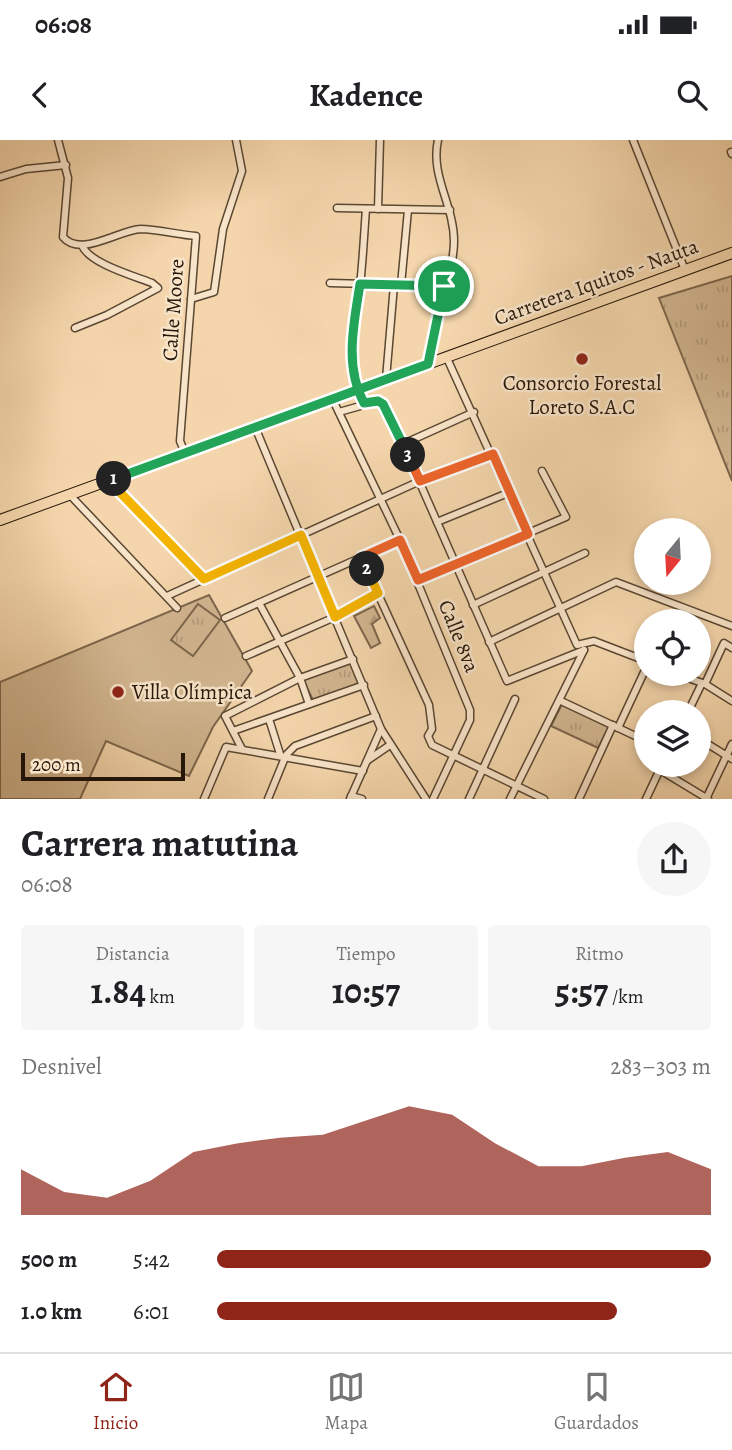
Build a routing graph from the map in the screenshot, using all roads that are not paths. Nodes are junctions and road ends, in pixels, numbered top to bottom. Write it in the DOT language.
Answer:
graph roads {
  1 [pos="58,140"];
  2 [pos="236,140"];
  3 [pos="380,140"];
  4 [pos="438,140"];
  5 [pos="633,140"];
  6 [pos="66,164"];
  7 [pos="0,177"];
  8 [pos="337,208"];
  9 [pos="366,209"];
  10 [pos="378,209"];
  11 [pos="408,209"];
  12 [pos="450,210"];
  13 [pos="82,246"];
  14 [pos="732,253"];
  15 [pos="685,270"];
  16 [pos="330,283"];
  17 [pos="360,284"];
  18 [pos="397,285"];
  19 [pos="444,286"];
  20 [pos="191,299"];
  21 [pos="75,328"];
  22 [pos="446,356"];
  23 [pos="428,364"];
  24 [pos="386,379"];
  25 [pos="356,389"];
  26 [pos="332,398"];
  27 [pos="364,403"];
  28 [pos="339,412"];
  29 [pos="474,412"];
  30 [pos="255,427"];
  31 [pos="403,444"];
  32 [pos="184,453"];
  33 [pos="493,454"];
  34 [pos="542,471"];
  35 [pos="109,481"];
  36 [pos="420,481"];
  37 [pos="508,493"];
  38 [pos="70,495"];
  39 [pos="381,499"];
  40 [pos="0,520"];
  41 [pos="437,522"];
  42 [pos="528,534"];
  43 [pos="301,535"];
  44 [pos="400,540"];
  45 [pos="585,553"];
  46 [pos="362,557"];
  47 [pos="456,565"];
  48 [pos="546,572"];
  49 [pos="319,576"];
  50 [pos="204,579"];
  51 [pos="418,580"];
  52 [pos="378,593"];
  53 [pos="167,596"];
  54 [pos="259,603"];
  55 [pos="474,605"];
  56 [pos="177,608"];
  57 [pos="561,610"];
  58 [pos="335,617"];
  59 [pos="225,618"];
  60 [pos="732,626"];
  61 [pos="280,640"];
  62 [pos="489,642"];
  63 [pos="588,642"];
  64 [pos="732,648"];
  65 [pos="584,650"];
  66 [pos="246,656"];
  67 [pos="634,656"];
  68 [pos="353,659"];
  69 [pos="711,668"];
  70 [pos="300,678"];
  71 [pos="364,685"];
  72 [pos="637,686"];
  73 [pos="706,686"];
  74 [pos="515,699"];
  75 [pos="561,701"];
  76 [pos="732,701"];
  77 [pos="309,704"];
  78 [pos="376,716"];
  79 [pos="269,719"];
  80 [pos="616,727"];
  81 [pos="381,729"];
  82 [pos="233,731"];
  83 [pos="634,735"];
  84 [pos="732,744"];
  85 [pos="390,745"];
  86 [pos="711,746"];
  87 [pos="243,749"];
  88 [pos="283,755"];
  89 [pos="454,757"];
  90 [pos="729,757"];
  91 [pos="367,761"];
  92 [pos="362,771"];
  93 [pos="482,772"];
  94 [pos="657,777"];
  95 [pos="674,777"];
  96 [pos="515,788"];
  97 [pos="351,798"];
  98 [pos="204,799"];
  99 [pos="268,799"];
  100 [pos="362,799"];
  101 [pos="426,799"];
  102 [pos="433,799"];
  103 [pos="469,799"];
  104 [pos="510,799"];
  105 [pos="544,799"];
  106 [pos="579,799"];
  107 [pos="646,799"];
  108 [pos="707,799"];
  1 -- 6 [label="street"];
  2 -- 20 [label="street"];
  3 -- 10 [label="street"];
  4 -- 12 [label="street"];
  5 -- 15 [label="street"];
  6 -- 7 [label="street"];
  6 -- 13 [label="street"];
  8 -- 9 [label="street"];
  9 -- 10 [label="street"];
  9 -- 17 [label="street"];
  10 -- 11 [label="street"];
  11 -- 12 [label="street"];
  11 -- 18 [label="street"];
  12 -- 19 [label="street"];
  13 -- 20 [label="street, Calle Moore"];
  13 -- 21 [label="street"];
  14 -- 15 [label="main road, Carretera Iquitos - Nauta"];
  15 -- 22 [label="main road, Carretera Iquitos - Nauta"];
  16 -- 17 [label="street"];
  17 -- 18 [label="street"];
  17 -- 25 [label="street"];
  18 -- 19 [label="street"];
  18 -- 24 [label="street"];
  19 -- 23 [label="street"];
  20 -- 32 [label="street, Calle Moore"];
  22 -- 23 [label="main road, Carretera Iquitos - Nauta"];
  22 -- 29 [label="street"];
  23 -- 24 [label="main road, Carretera Iquitos - Nauta"];
  24 -- 25 [label="main road, Carretera Iquitos - Nauta"];
  25 -- 26 [label="main road, Carretera Iquitos - Nauta"];
  25 -- 27 [label="street"];
  26 -- 28 [label="street, Calle 8va"];
  26 -- 30 [label="main road, Carretera Iquitos - Nauta"];
  27 -- 28 [label="street"];
  27 -- 31 [label="street"];
  28 -- 39 [label="street, Calle 8va"];
  29 -- 31 [label="street"];
  29 -- 33 [label="street"];
  30 -- 32 [label="main road, Carretera Iquitos - Nauta"];
  30 -- 43 [label="street"];
  31 -- 36 [label="street"];
  32 -- 35 [label="main road, Carretera Iquitos - Nauta"];
  33 -- 36 [label="street"];
  33 -- 37 [label="street"];
  34 -- 42 [label="street"];
  35 -- 38 [label="main road, Carretera Iquitos - Nauta"];
  35 -- 50 [label="street"];
  36 -- 39 [label="street"];
  36 -- 41 [label="street"];
  37 -- 41 [label="street"];
  37 -- 42 [label="street"];
  38 -- 40 [label="main road, Carretera Iquitos - Nauta"];
  38 -- 53 [label="street"];
  39 -- 43 [label="street"];
  39 -- 44 [label="street, Calle 8va"];
  41 -- 47 [label="street"];
  42 -- 47 [label="street"];
  42 -- 48 [label="street"];
  43 -- 49 [label="street"];
  43 -- 50 [label="street"];
  44 -- 46 [label="street"];
  44 -- 51 [label="street, Calle 8va"];
  45 -- 48 [label="street"];
  46 -- 49 [label="street"];
  46 -- 52 [label="street"];
  47 -- 51 [label="street"];
  47 -- 55 [label="street"];
  48 -- 55 [label="street"];
  48 -- 57 [label="street"];
  49 -- 54 [label="street"];
  49 -- 58 [label="street"];
  50 -- 53 [label="street"];
  51 -- 89 [label="street, Calle 8va"];
  52 -- 58 [label="street"];
  52 -- 89 [label="street"];
  53 -- 56 [label="street"];
  54 -- 59 [label="street"];
  54 -- 61 [label="street"];
  55 -- 62 [label="street"];
  57 -- 60 [label="street"];
  57 -- 62 [label="street"];
  57 -- 63 [label="street"];
  58 -- 61 [label="street"];
  58 -- 68 [label="street"];
  61 -- 66 [label="street"];
  61 -- 70 [label="street"];
  62 -- 65 [label="street"];
  63 -- 65 [label="street"];
  63 -- 67 [label="street"];
  64 -- 69 [label="street"];
  65 -- 75 [label="street"];
  68 -- 70 [label="street"];
  68 -- 71 [label="street"];
  70 -- 77 [label="street"];
  70 -- 82 [label="street"];
  71 -- 77 [label="street"];
  71 -- 78 [label="street"];
  72 -- 80 [label="street"];
  73 -- 76 [label="street"];
  74 -- 93 [label="street"];
  75 -- 80 [label="street"];
  75 -- 96 [label="street"];
  77 -- 79 [label="street"];
  78 -- 81 [label="street"];
  78 -- 88 [label="street"];
  79 -- 82 [label="street"];
  79 -- 88 [label="street"];
  80 -- 83 [label="street"];
  80 -- 106 [label="street"];
  81 -- 85 [label="street"];
  81 -- 91 [label="street"];
  82 -- 87 [label="street"];
  84 -- 90 [label="street"];
  85 -- 91 [label="street"];
  85 -- 101 [label="street"];
  86 -- 90 [label="street"];
  87 -- 88 [label="street"];
  87 -- 98 [label="street"];
  88 -- 92 [label="street"];
  88 -- 99 [label="street"];
  89 -- 93 [label="street"];
  89 -- 102 [label="street"];
  90 -- 108 [label="street"];
  91 -- 92 [label="street"];
  92 -- 97 [label="street"];
  93 -- 96 [label="street"];
  93 -- 103 [label="street"];
  94 -- 107 [label="street"];
  95 -- 108 [label="street"];
  96 -- 104 [label="street"];
  96 -- 105 [label="street"];
  97 -- 100 [label="street"];
}
